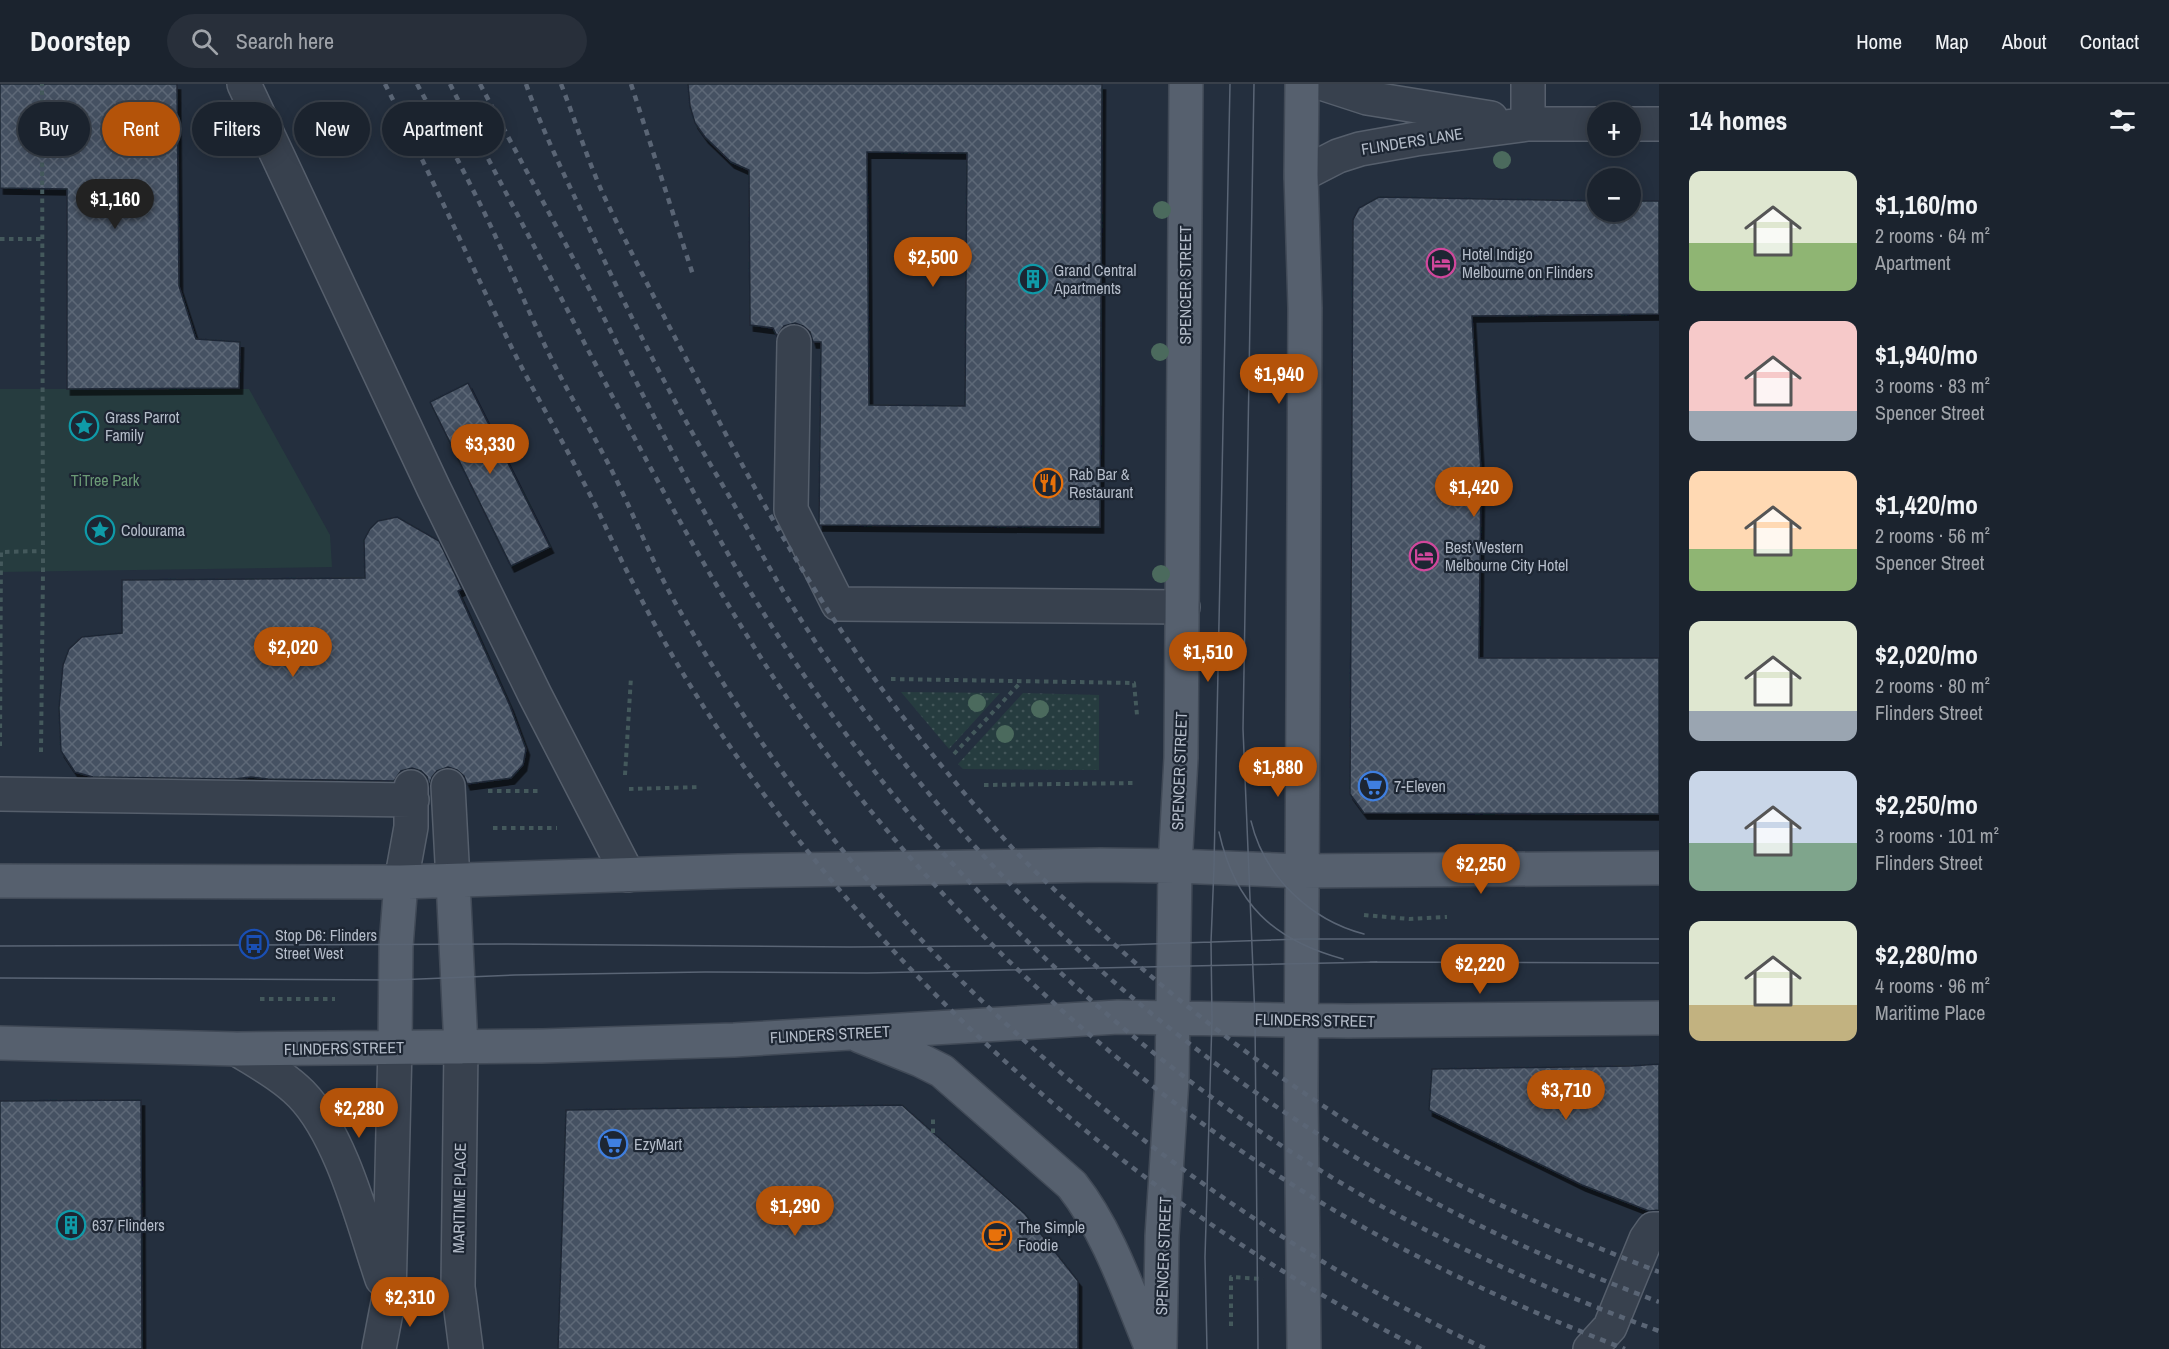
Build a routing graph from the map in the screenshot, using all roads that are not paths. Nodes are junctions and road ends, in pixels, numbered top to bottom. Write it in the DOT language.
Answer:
graph roads {
  1 [pos="244,84"];
  2 [pos="1186,84"];
  3 [pos="1302,84"];
  4 [pos="1324,84"];
  5 [pos="1528,84"];
  6 [pos="1528,124"];
  7 [pos="1587,124"];
  8 [pos="1641,124"];
  9 [pos="1659,124"];
  10 [pos="1301,175"];
  11 [pos="794,342"];
  12 [pos="1184,607"];
  13 [pos="448,786"];
  14 [pos="0,794"];
  15 [pos="1175,866"];
  16 [pos="1659,868"];
  17 [pos="1302,871"];
  18 [pos="628,875"];
  19 [pos="0,881"];
  20 [pos="453,881"];
  21 [pos="401,882"];
  22 [pos="1174,1018"];
  23 [pos="1659,1018"];
  24 [pos="1301,1021"];
  25 [pos="853,1033"];
  26 [pos="0,1043"];
  27 [pos="395,1046"];
  28 [pos="461,1047"];
  29 [pos="237,1049"];
  30 [pos="1659,1229"];
  31 [pos="389,1297"];
  32 [pos="379,1349"];
  33 [pos="466,1349"];
  34 [pos="1152,1349"];
  35 [pos="1160,1349"];
  36 [pos="1304,1349"];
  37 [pos="1590,1349"];
  1 -- 18 [label="street"];
  2 -- 12 [label="main road, SPENCER STREET"];
  3 -- 10 [label="main road"];
  4 -- 6 [label="street, FLINDERS LANE"];
  5 -- 6 [label="street"];
  6 -- 7 [label="street, FLINDERS LANE"];
  6 -- 10 [label="street, FLINDERS LANE"];
  8 -- 9 [label="street"];
  10 -- 17 [label="main road"];
  11 -- 12 [label="street"];
  12 -- 15 [label="main road, SPENCER STREET"];
  13 -- 20 [label="street"];
  14 -- 21 [label="street"];
  15 -- 17 [label="main road"];
  15 -- 18 [label="main road"];
  15 -- 22 [label="main road, SPENCER STREET"];
  16 -- 17 [label="main road"];
  17 -- 24 [label="main road"];
  18 -- 20 [label="main road"];
  19 -- 21 [label="main road"];
  20 -- 21 [label="main road"];
  20 -- 28 [label="main road"];
  21 -- 27 [label="main road"];
  22 -- 24 [label="main road, FLINDERS STREET"];
  22 -- 25 [label="main road, FLINDERS STREET"];
  22 -- 35 [label="main road, SPENCER STREET"];
  23 -- 24 [label="main road, FLINDERS STREET"];
  24 -- 36 [label="main road"];
  25 -- 28 [label="main road, FLINDERS STREET"];
  25 -- 34 [label="main road"];
  26 -- 29 [label="main road, FLINDERS STREET"];
  27 -- 28 [label="main road, FLINDERS STREET"];
  27 -- 29 [label="main road, FLINDERS STREET"];
  27 -- 31 [label="street"];
  28 -- 33 [label="street, MARITIME PLACE"];
  29 -- 31 [label="street"];
  30 -- 37 [label="street"];
  31 -- 32 [label="street"];
}
